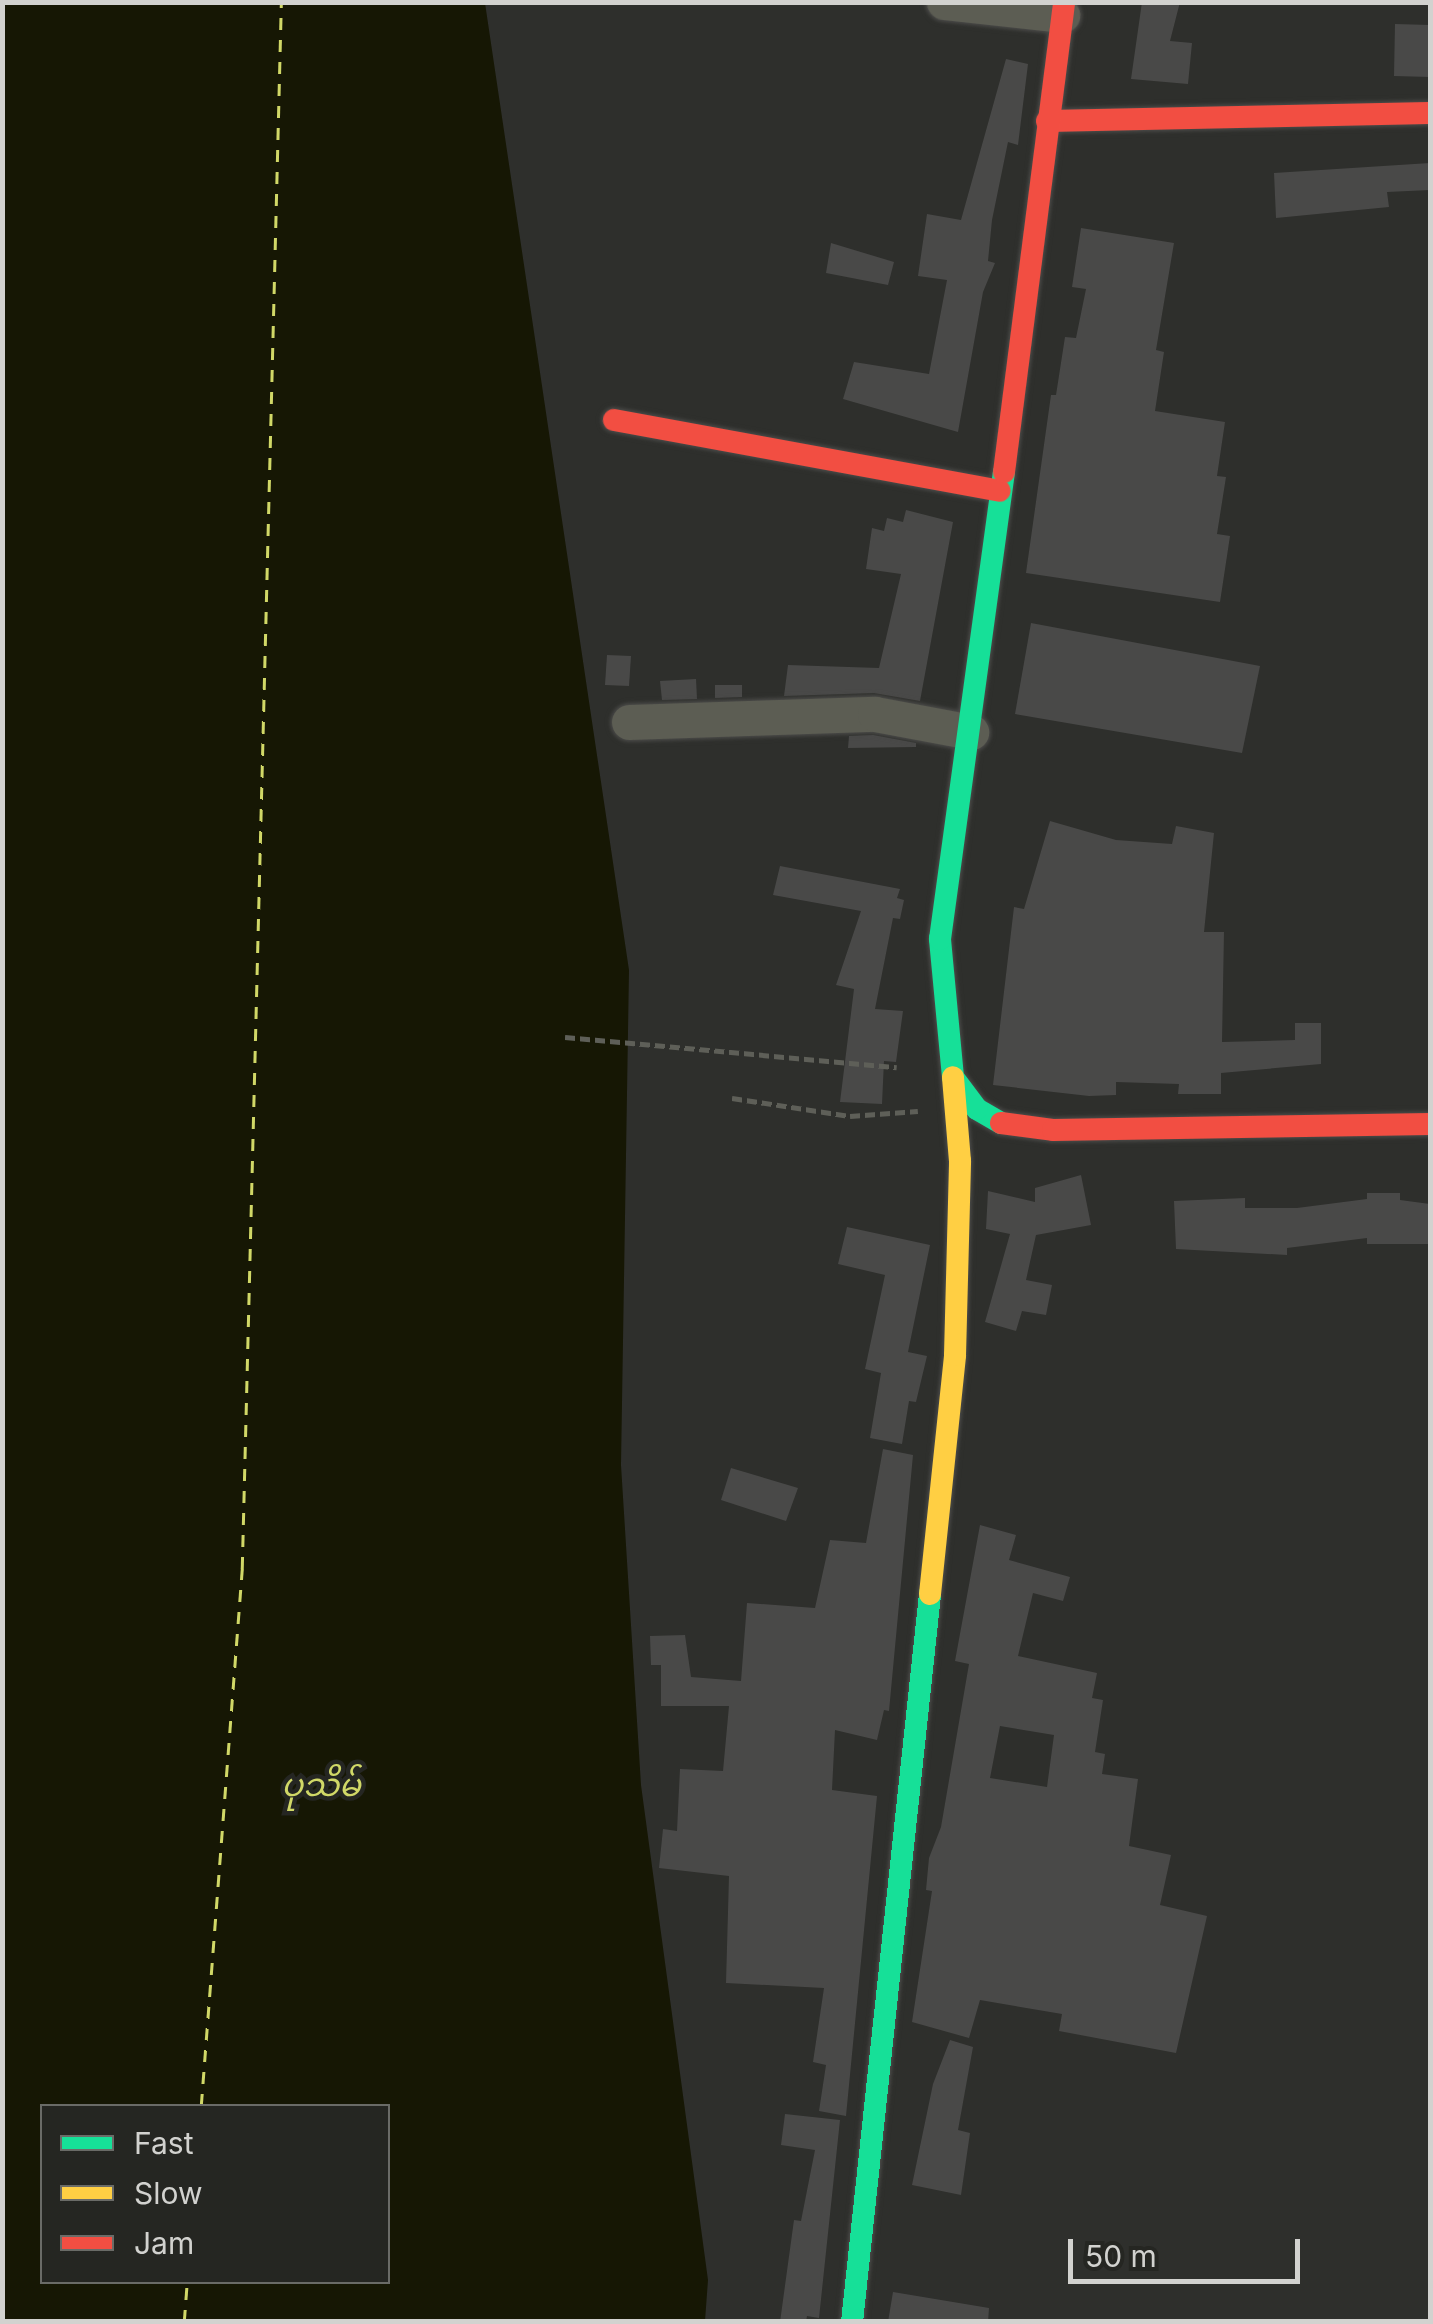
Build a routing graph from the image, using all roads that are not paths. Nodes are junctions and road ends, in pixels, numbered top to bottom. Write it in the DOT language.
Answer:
graph roads {
  1 [pos="944,2"];
  2 [pos="1063,9"];
  3 [pos="1430,113"];
  4 [pos="1047,121"];
  5 [pos="614,420"];
  6 [pos="1000,491"];
  7 [pos="629,722"];
  8 [pos="972,732"];
  9 [pos="954,1077"];
  10 [pos="1430,1124"];
  11 [pos="852,2322"];
  1 -- 2 [label="street"];
  2 -- 4 [label="street"];
  3 -- 4 [label="street"];
  4 -- 6 [label="street"];
  5 -- 6 [label="street"];
  6 -- 8 [label="street"];
  7 -- 8 [label="street"];
  8 -- 9 [label="street"];
  9 -- 10 [label="street"];
  9 -- 11 [label="street"];
}
